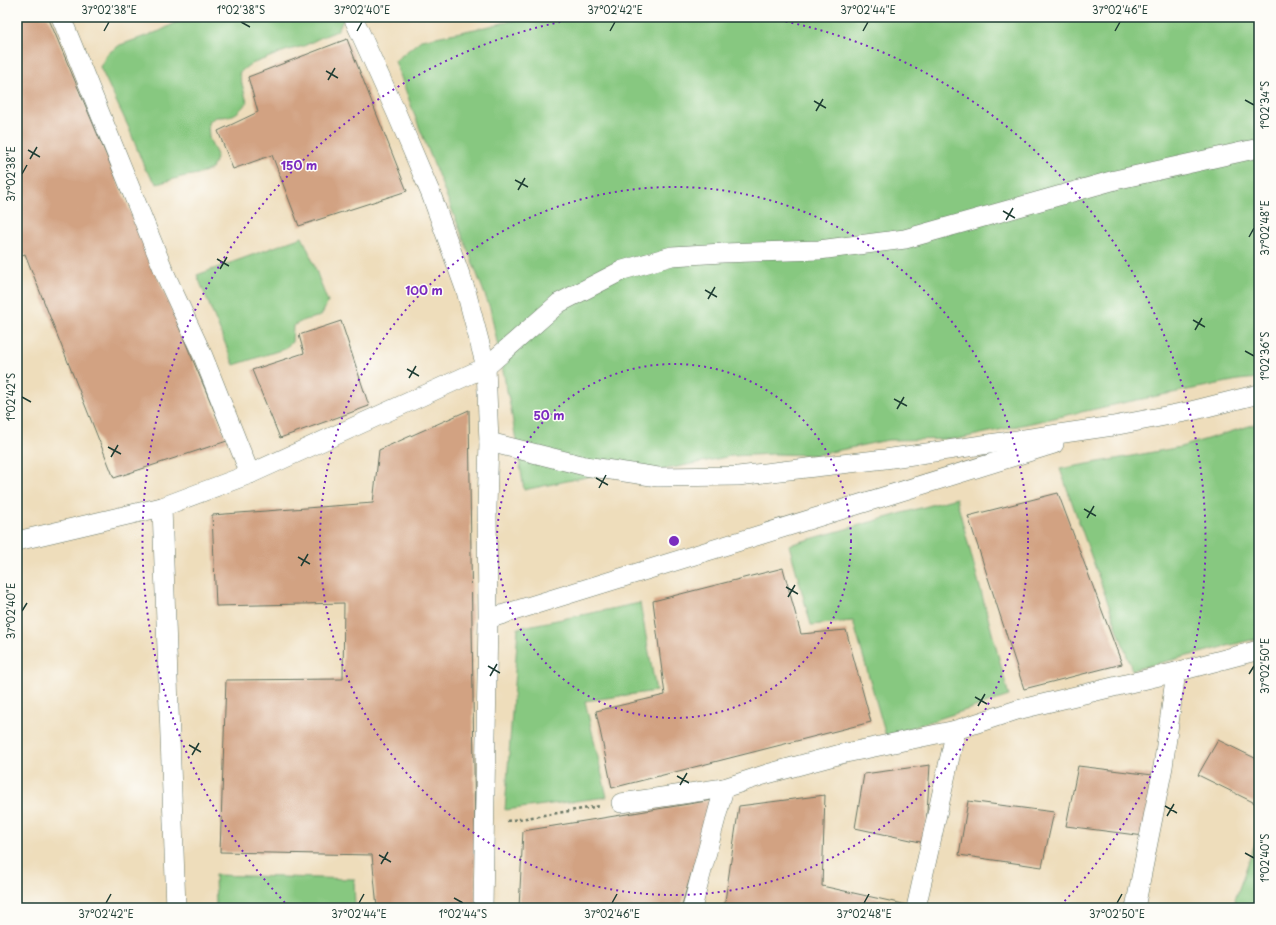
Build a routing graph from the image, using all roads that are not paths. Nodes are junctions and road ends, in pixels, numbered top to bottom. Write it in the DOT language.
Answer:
graph roads {
  1 [pos="61,17"];
  2 [pos="353,17"];
  3 [pos="1259,148"];
  4 [pos="486,367"];
  5 [pos="1259,394"];
  6 [pos="1113,426"];
  7 [pos="489,442"];
  8 [pos="250,474"];
  9 [pos="162,507"];
  10 [pos="17,541"];
  11 [pos="488,619"];
  12 [pos="1259,650"];
  13 [pos="1176,672"];
  14 [pos="956,730"];
  15 [pos="724,788"];
  16 [pos="621,803"];
  17 [pos="176,908"];
  18 [pos="483,908"];
  19 [pos="692,908"];
  20 [pos="916,908"];
  21 [pos="1136,908"];
  1 -- 8 [label="street"];
  2 -- 4 [label="street"];
  3 -- 4 [label="street"];
  4 -- 7 [label="street"];
  4 -- 8 [label="street"];
  5 -- 6 [label="street"];
  6 -- 7 [label="street"];
  6 -- 11 [label="street"];
  7 -- 11 [label="street"];
  8 -- 9 [label="street"];
  9 -- 10 [label="street"];
  9 -- 17 [label="street"];
  11 -- 18 [label="street"];
  12 -- 13 [label="street"];
  13 -- 14 [label="street"];
  13 -- 21 [label="street"];
  14 -- 15 [label="street"];
  14 -- 20 [label="street"];
  15 -- 16 [label="street"];
  15 -- 19 [label="street"];
}
